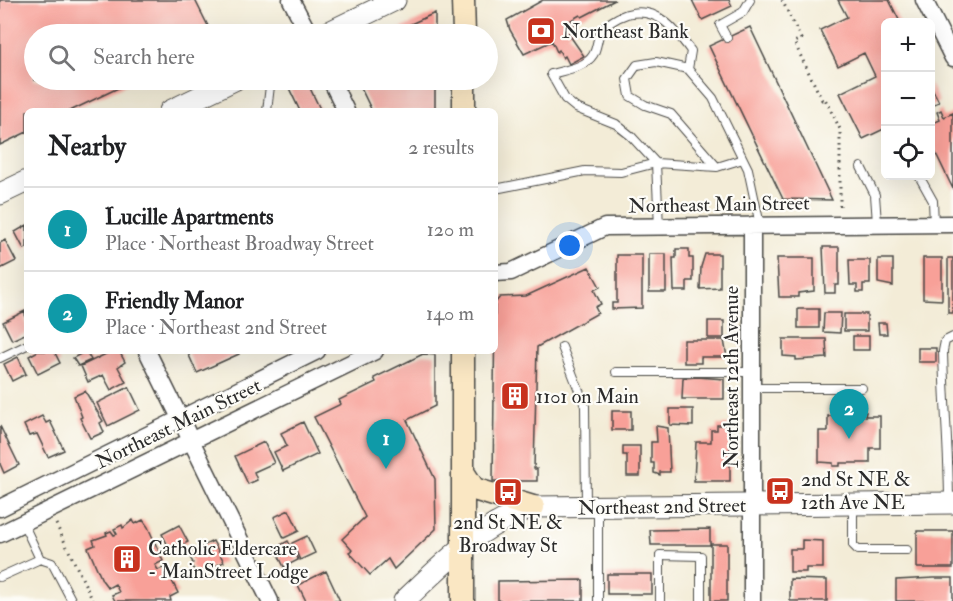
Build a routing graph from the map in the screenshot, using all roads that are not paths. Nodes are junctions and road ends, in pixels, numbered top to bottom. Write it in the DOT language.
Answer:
graph roads {
  1 [pos="291,0"];
  2 [pos="394,0"];
  3 [pos="464,0"];
  4 [pos="750,0"];
  5 [pos="924,0"];
  6 [pos="304,24"];
  7 [pos="345,24"];
  8 [pos="464,24"];
  9 [pos="727,38"];
  10 [pos="953,58"];
  11 [pos="688,69"];
  12 [pos="213,90"];
  13 [pos="270,90"];
  14 [pos="336,90"];
  15 [pos="464,90"];
  16 [pos="176,108"];
  17 [pos="267,108"];
  18 [pos="344,108"];
  19 [pos="464,108"];
  20 [pos="742,159"];
  21 [pos="656,162"];
  22 [pos="717,167"];
  23 [pos="861,167"];
  24 [pos="921,180"];
  25 [pos="24,182"];
  26 [pos="498,188"];
  27 [pos="0,194"];
  28 [pos="877,223"];
  29 [pos="934,224"];
  30 [pos="953,224"];
  31 [pos="756,225"];
  32 [pos="659,227"];
  33 [pos="498,273"];
  34 [pos="953,337"];
  35 [pos="24,346"];
  36 [pos="562,347"];
  37 [pos="148,354"];
  38 [pos="311,354"];
  39 [pos="369,354"];
  40 [pos="463,354"];
  41 [pos="0,358"];
  42 [pos="616,372"];
  43 [pos="752,380"];
  44 [pos="862,388"];
  45 [pos="180,418"];
  46 [pos="190,440"];
  47 [pos="463,472"];
  48 [pos="951,503"];
  49 [pos="752,505"];
  50 [pos="853,505"];
  51 [pos="533,507"];
  52 [pos="592,507"];
  53 [pos="0,508"];
  54 [pos="23,523"];
  55 [pos="0,534"];
  56 [pos="462,546"];
  57 [pos="907,550"];
  58 [pos="40,559"];
  59 [pos="0,577"];
  60 [pos="72,601"];
  61 [pos="270,601"];
  62 [pos="404,601"];
  63 [pos="462,601"];
  64 [pos="598,601"];
  65 [pos="660,601"];
  66 [pos="701,601"];
  67 [pos="752,601"];
  1 -- 6 [label="street"];
  2 -- 7 [label="street"];
  3 -- 8 [label="main road"];
  4 -- 9 [label="lane"];
  5 -- 10 [label="street"];
  11 -- 20 [label="lane"];
  11 -- 21 [label="lane"];
  11 -- 22 [label="lane"];
  12 -- 16 [label="street"];
  13 -- 17 [label="lane"];
  14 -- 18 [label="street"];
  15 -- 19 [label="main road"];
  20 -- 22 [label="lane"];
  20 -- 31 [label="lane"];
  21 -- 22 [label="lane"];
  21 -- 26 [label="lane"];
  21 -- 32 [label="lane"];
  23 -- 28 [label="lane"];
  24 -- 29 [label="lane"];
  25 -- 27 [label="street"];
  28 -- 29 [label="street, Northeast Main Street"];
  28 -- 31 [label="street, Northeast Main Street"];
  29 -- 30 [label="street, Northeast Main Street"];
  31 -- 32 [label="street, Northeast Main Street"];
  31 -- 43 [label="street, Northeast 12th Avenue"];
  32 -- 33 [label="street, Northeast Main Street"];
  34 -- 48 [label="lane"];
  35 -- 41 [label="lane"];
  36 -- 52 [label="lane"];
  37 -- 45 [label="street"];
  38 -- 45 [label="street, Northeast Main Street"];
  39 -- 46 [label="street, Northeast Main Street"];
  40 -- 47 [label="main road"];
  42 -- 43 [label="lane"];
  43 -- 44 [label="lane"];
  43 -- 49 [label="street, Northeast 12th Avenue"];
  45 -- 46 [label="street"];
  45 -- 53 [label="street, Northeast Main Street"];
  46 -- 54 [label="street, Northeast Main Street"];
  46 -- 61 [label="street"];
  47 -- 51 [label="main road"];
  47 -- 56 [label="main road"];
  48 -- 50 [label="street, Northeast 2nd Street"];
  49 -- 50 [label="street, Northeast 2nd Street"];
  49 -- 52 [label="street, Northeast 2nd Street"];
  49 -- 67 [label="street, Northeast 12th Avenue"];
  50 -- 57 [label="lane"];
  51 -- 52 [label="street, Northeast 2nd Street"];
  51 -- 56 [label="street, Northeast 2nd Street"];
  52 -- 64 [label="lane"];
  54 -- 55 [label="street, Northeast Main Street"];
  54 -- 58 [label="lane"];
  56 -- 62 [label="street, Northeast 2nd Street"];
  56 -- 63 [label="main road"];
  58 -- 59 [label="lane"];
  58 -- 60 [label="lane"];
  65 -- 66 [label="lane"];
}
